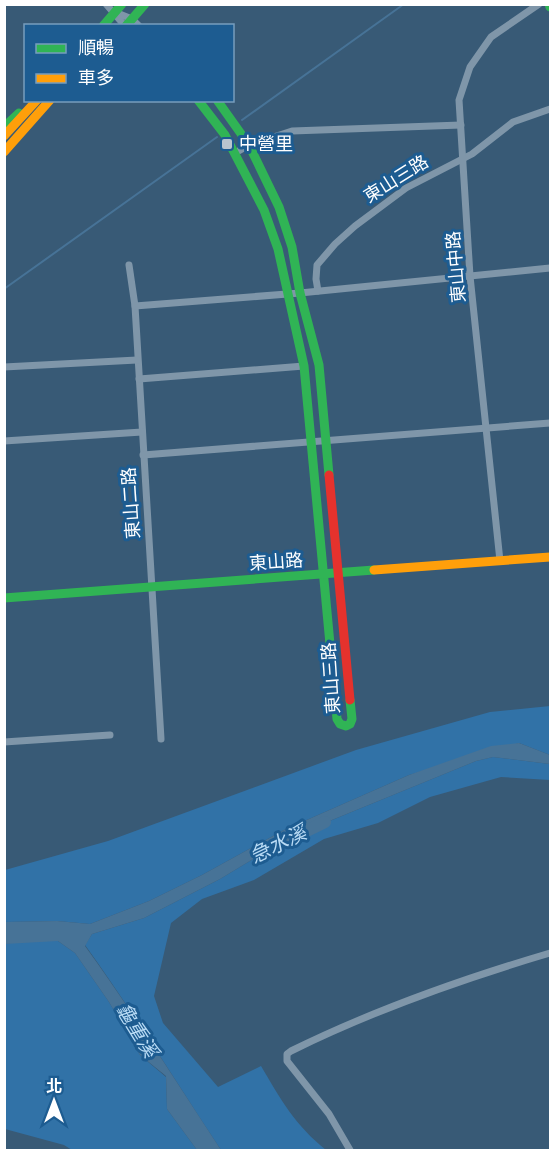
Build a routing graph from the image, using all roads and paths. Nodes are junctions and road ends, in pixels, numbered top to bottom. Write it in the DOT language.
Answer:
graph roads {
  1 [pos="106,4"];
  2 [pos="145,4"];
  3 [pos="539,4"];
  4 [pos="118,8"];
  5 [pos="105,24"];
  6 [pos="130,24"];
  7 [pos="29,102"];
  8 [pos="35,102"];
  9 [pos="48,102"];
  10 [pos="54,102"];
  11 [pos="200,102"];
  12 [pos="219,102"];
  13 [pos="550,109"];
  14 [pos="460,125"];
  15 [pos="4,127"];
  16 [pos="4,136"];
  17 [pos="249,145"];
  18 [pos="6,153"];
  19 [pos="235,153"];
  20 [pos="463,158"];
  21 [pos="129,265"];
  22 [pos="550,268"];
  23 [pos="470,276"];
  24 [pos="318,291"];
  25 [pos="288,293"];
  26 [pos="300,293"];
  27 [pos="135,306"];
  28 [pos="137,360"];
  29 [pos="304,366"];
  30 [pos="4,367"];
  31 [pos="139,379"];
  32 [pos="550,423"];
  33 [pos="487,429"];
  34 [pos="142,432"];
  35 [pos="325,440"];
  36 [pos="4,441"];
  37 [pos="311,441"];
  38 [pos="143,455"];
  39 [pos="550,557"];
  40 [pos="500,561"];
  41 [pos="339,574"];
  42 [pos="325,575"];
  43 [pos="152,588"];
  44 [pos="4,598"];
  45 [pos="110,735"];
  46 [pos="161,739"];
  47 [pos="4,742"];
  48 [pos="550,953"];
  49 [pos="350,1150"];
  1 -- 4 [label="street"];
  2 -- 6 [label="street"];
  3 -- 14 [label="street, 東山中路"];
  4 -- 5 [label="street"];
  4 -- 6 [label="street"];
  7 -- 15 [label="street"];
  8 -- 16 [label="street"];
  9 -- 18 [label="street"];
  10 -- 18 [label="street"];
  11 -- 19 [label="street, 東山三路"];
  12 -- 17 [label="street, 東山三路"];
  13 -- 20 [label="street, 東山三路"];
  14 -- 17 [label="street"];
  14 -- 20 [label="street, 東山中路"];
  17 -- 19 [label="street"];
  17 -- 26 [label="street, 東山三路"];
  19 -- 25 [label="street, 東山三路"];
  20 -- 23 [label="street, 東山中路"];
  20 -- 24 [label="street, 東山三路"];
  21 -- 27 [label="street, 東山二路"];
  22 -- 23 [label="street"];
  23 -- 24 [label="street"];
  23 -- 33 [label="street, 東山中路"];
  24 -- 26 [label="street"];
  25 -- 26 [label="street"];
  25 -- 27 [label="street"];
  25 -- 29 [label="street, 東山三路"];
  26 -- 35 [label="street, 東山三路"];
  27 -- 28 [label="street, 東山二路"];
  28 -- 30 [label="street"];
  28 -- 31 [label="street, 東山二路"];
  29 -- 31 [label="street"];
  29 -- 37 [label="street, 東山三路"];
  31 -- 34 [label="street, 東山二路"];
  32 -- 33 [label="street"];
  33 -- 35 [label="street"];
  33 -- 40 [label="street, 東山中路"];
  34 -- 36 [label="street"];
  34 -- 38 [label="street, 東山二路"];
  35 -- 37 [label="street"];
  35 -- 41 [label="street, 東山三路"];
  37 -- 38 [label="street"];
  37 -- 42 [label="street, 東山三路"];
  38 -- 43 [label="street, 東山二路"];
  39 -- 40 [label="street, 東山路"];
  40 -- 41 [label="street, 東山路"];
  41 -- 42 [label="street, 東山路"];
  41 -- 42 [label="street, 東山三路"];
  42 -- 43 [label="street, 東山路"];
  43 -- 44 [label="street, 東山路"];
  43 -- 46 [label="street, 東山二路"];
  45 -- 47 [label="street"];
  48 -- 49 [label="street"];
}
